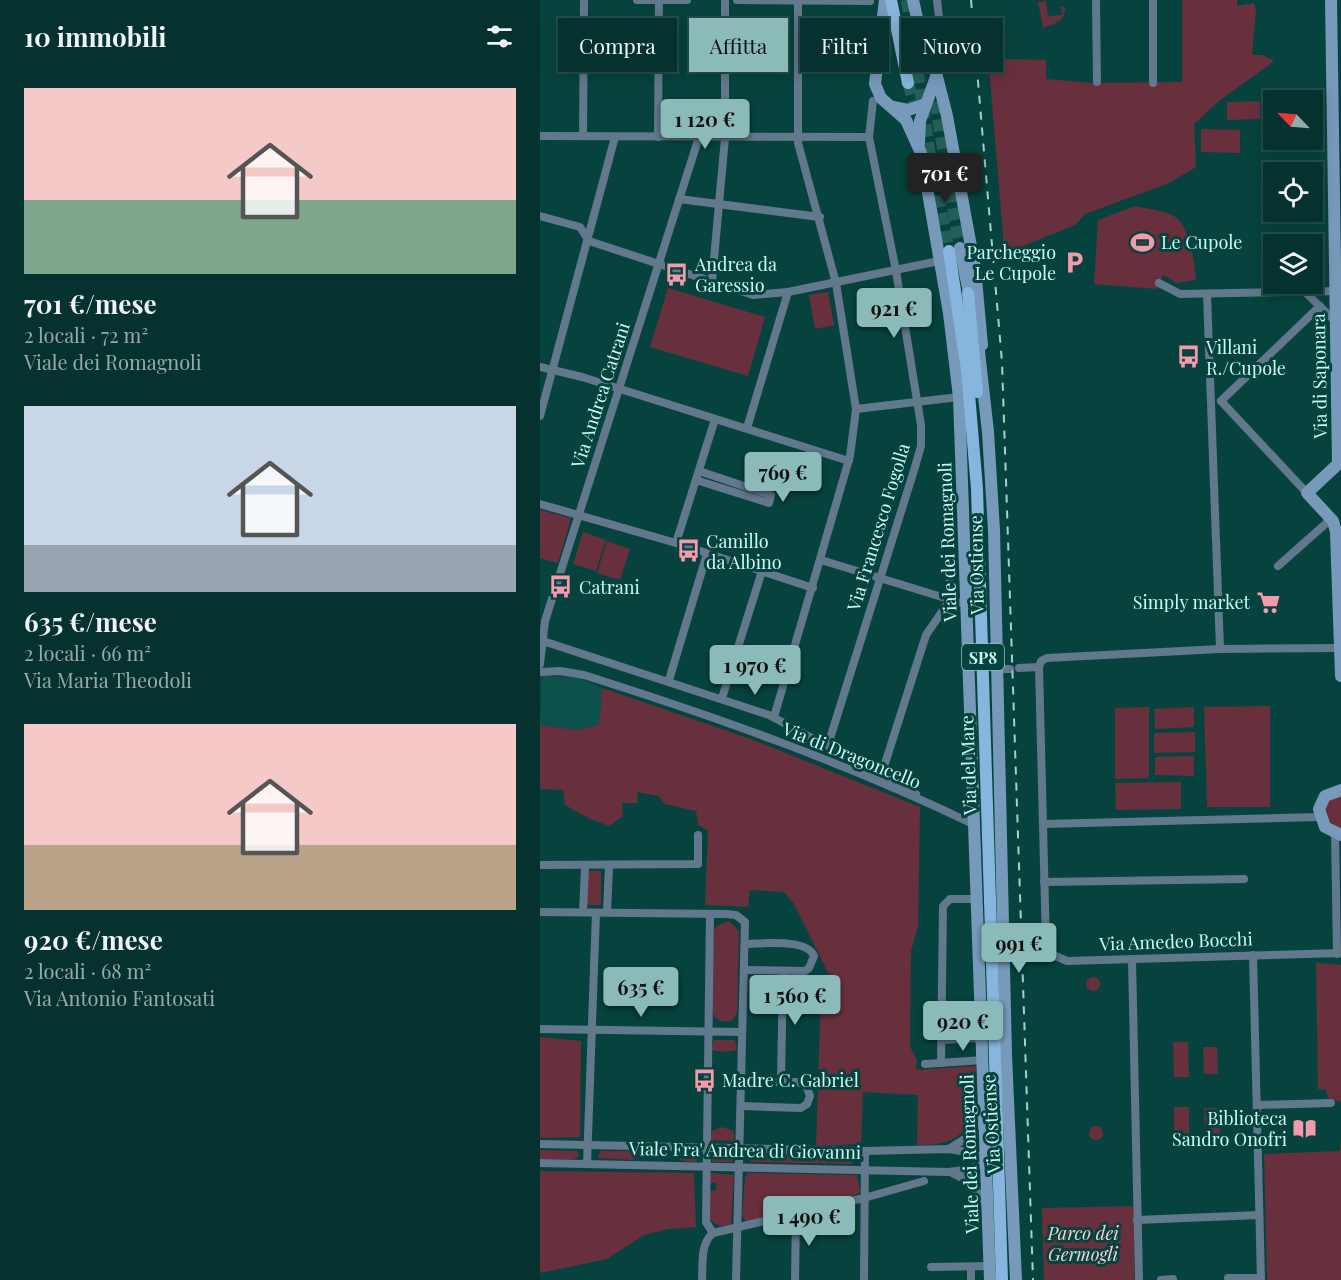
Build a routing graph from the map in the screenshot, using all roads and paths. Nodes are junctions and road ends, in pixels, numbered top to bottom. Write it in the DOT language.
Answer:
graph roads {
  1 [pos="584,0"];
  2 [pos="637,0"];
  3 [pos="659,0"];
  4 [pos="687,0"];
  5 [pos="725,0"];
  6 [pos="737,0"];
  7 [pos="885,0"];
  8 [pos="891,0"];
  9 [pos="913,0"];
  10 [pos="937,0"];
  11 [pos="1096,0"];
  12 [pos="1153,0"];
  13 [pos="798,1"];
  14 [pos="870,1"];
  15 [pos="1334,4"];
  16 [pos="917,18"];
  17 [pos="939,18"];
  18 [pos="936,73"];
  19 [pos="1097,82"];
  20 [pos="908,83"];
  21 [pos="1153,83"];
  22 [pos="873,101"];
  23 [pos="926,104"];
  24 [pos="889,105"];
  25 [pos="540,136"];
  26 [pos="584,136"];
  27 [pos="658,136"];
  28 [pos="798,136"];
  29 [pos="615,137"];
  30 [pos="699,137"];
  31 [pos="869,137"];
  32 [pos="725,138"];
  33 [pos="921,153"];
  34 [pos="1337,154"];
  35 [pos="679,198"];
  36 [pos="719,204"];
  37 [pos="540,216"];
  38 [pos="820,217"];
  39 [pos="589,241"];
  40 [pos="954,250"];
  41 [pos="939,261"];
  42 [pos="658,265"];
  43 [pos="896,271"];
  44 [pos="712,281"];
  45 [pos="836,283"];
  46 [pos="1159,283"];
  47 [pos="1323,291"];
  48 [pos="1338,291"];
  49 [pos="788,292"];
  50 [pos="968,293"];
  51 [pos="1263,293"];
  52 [pos="1207,294"];
  53 [pos="1307,294"];
  54 [pos="1320,306"];
  55 [pos="1336,322"];
  56 [pos="981,358"];
  57 [pos="1339,360"];
  58 [pos="540,367"];
  59 [pos="551,368"];
  60 [pos="619,388"];
  61 [pos="959,397"];
  62 [pos="1221,401"];
  63 [pos="1210,402"];
  64 [pos="918,403"];
  65 [pos="856,410"];
  66 [pos="540,416"];
  67 [pos="715,419"];
  68 [pos="747,428"];
  69 [pos="849,461"];
  70 [pos="1339,466"];
  71 [pos="697,476"];
  72 [pos="977,489"];
  73 [pos="1307,493"];
  74 [pos="540,504"];
  75 [pos="578,515"];
  76 [pos="1335,518"];
  77 [pos="676,543"];
  78 [pos="707,554"];
  79 [pos="821,560"];
  80 [pos="1278,566"];
  81 [pos="762,571"];
  82 [pos="880,579"];
  83 [pos="950,579"];
  84 [pos="813,588"];
  85 [pos="950,600"];
  86 [pos="968,605"];
  87 [pos="1340,624"];
  88 [pos="542,640"];
  89 [pos="1340,648"];
  90 [pos="1220,649"];
  91 [pos="540,664"];
  92 [pos="1039,667"];
  93 [pos="995,669"];
  94 [pos="540,672"];
  95 [pos="1341,676"];
  96 [pos="669,680"];
  97 [pos="722,698"];
  98 [pos="774,717"];
  99 [pos="828,745"];
  100 [pos="882,773"];
  101 [pos="1341,790"];
  102 [pos="945,811"];
  103 [pos="1319,817"];
  104 [pos="1043,824"];
  105 [pos="975,825"];
  106 [pos="1338,834"];
  107 [pos="698,835"];
  108 [pos="540,865"];
  109 [pos="609,866"];
  110 [pos="585,867"];
  111 [pos="1244,879"];
  112 [pos="1044,882"];
  113 [pos="977,899"];
  114 [pos="540,912"];
  115 [pos="584,912"];
  116 [pos="596,912"];
  117 [pos="608,912"];
  118 [pos="710,914"];
  119 [pos="745,944"];
  120 [pos="1339,953"];
  121 [pos="1253,955"];
  122 [pos="1132,960"];
  123 [pos="744,970"];
  124 [pos="783,971"];
  125 [pos="540,1029"];
  126 [pos="591,1030"];
  127 [pos="742,1032"];
  128 [pos="707,1033"];
  129 [pos="982,1038"];
  130 [pos="942,1040"];
  131 [pos="983,1060"];
  132 [pos="925,1064"];
  133 [pos="941,1064"];
  134 [pos="781,1081"];
  135 [pos="741,1082"];
  136 [pos="1331,1103"];
  137 [pos="1258,1105"];
  138 [pos="741,1106"];
  139 [pos="985,1112"];
  140 [pos="540,1144"];
  141 [pos="589,1145"];
  142 [pos="707,1147"];
  143 [pos="741,1147"];
  144 [pos="948,1149"];
  145 [pos="865,1151"];
  146 [pos="987,1160"];
  147 [pos="540,1163"];
  148 [pos="587,1164"];
  149 [pos="706,1166"];
  150 [pos="740,1168"];
  151 [pos="863,1169"];
  152 [pos="949,1172"];
  153 [pos="924,1181"];
  154 [pos="864,1198"];
  155 [pos="989,1210"];
  156 [pos="796,1215"];
  157 [pos="1259,1215"];
  158 [pos="1137,1220"];
  159 [pos="736,1229"];
  160 [pos="713,1233"];
  161 [pos="990,1266"];
  162 [pos="971,1267"];
  163 [pos="931,1268"];
  164 [pos="1228,1278"];
  165 [pos="1261,1279"];
  166 [pos="702,1280"];
  167 [pos="736,1280"];
  168 [pos="795,1280"];
  169 [pos="864,1280"];
  170 [pos="971,1280"];
  171 [pos="990,1280"];
  172 [pos="1002,1280"];
  173 [pos="1016,1280"];
  174 [pos="1139,1280"];
  175 [pos="1161,1280"];
  176 [pos="1173,1280"];
  1 -- 26 [label="street"];
  2 -- 3 [label="street"];
  3 -- 4 [label="street"];
  3 -- 27 [label="street"];
  5 -- 32 [label="street"];
  6 -- 13 [label="street"];
  7 -- 24 [label="main road, Viale dei Romagnoli"];
  8 -- 20 [label="main road"];
  9 -- 16 [label="main road"];
  10 -- 17 [label="street"];
  11 -- 19 [label="street"];
  12 -- 21 [label="street"];
  13 -- 14 [label="street"];
  13 -- 28 [label="street"];
  15 -- 34 [label="main road, Via di Saponara"];
  18 -- 23 [label="main road"];
  18 -- 56 [label="main road"];
  22 -- 31 [label="street, Via Francesco Fogolla"];
  23 -- 24 [label="main road"];
  23 -- 33 [label="main road"];
  24 -- 33 [label="main road, Viale dei Romagnoli"];
  25 -- 26 [label="street"];
  26 -- 29 [label="street"];
  27 -- 29 [label="street"];
  27 -- 30 [label="street"];
  28 -- 31 [label="street"];
  28 -- 32 [label="street"];
  28 -- 38 [label="street"];
  29 -- 39 [label="street"];
  30 -- 32 [label="street"];
  30 -- 35 [label="street, Via Andrea Catrani"];
  31 -- 43 [label="street, Via Francesco Fogolla"];
  32 -- 36 [label="street"];
  33 -- 41 [label="main road, Viale dei Romagnoli"];
  34 -- 48 [label="main road, Via di Saponara"];
  35 -- 36 [label="street"];
  35 -- 42 [label="street, Via Andrea Catrani"];
  36 -- 38 [label="street"];
  36 -- 44 [label="street"];
  37 -- 39 [label="street"];
  38 -- 45 [label="street"];
  39 -- 42 [label="street"];
  39 -- 59 [label="street"];
  40 -- 50 [label="main road, Via Ostiense"];
  40 -- 72 [label="main road, Via del Mare / SP8"];
  41 -- 43 [label="street"];
  41 -- 61 [label="main road, Viale dei Romagnoli"];
  42 -- 44 [label="street"];
  42 -- 60 [label="street, Via Andrea Catrani"];
  43 -- 45 [label="street"];
  43 -- 64 [label="street, Via Francesco Fogolla"];
  44 -- 49 [label="street"];
  45 -- 49 [label="street"];
  45 -- 65 [label="street"];
  46 -- 52 [label="street"];
  47 -- 48 [label="street"];
  48 -- 55 [label="main road, Via di Saponara"];
  49 -- 68 [label="street"];
  50 -- 56 [label="main road, Via Ostiense"];
  50 -- 72 [label="main road"];
  51 -- 52 [label="street"];
  52 -- 63 [label="street"];
  53 -- 54 [label="street"];
  54 -- 55 [label="street"];
  54 -- 62 [label="street"];
  55 -- 57 [label="main road, Via di Saponara"];
  56 -- 93 [label="main road, Via Ostiense"];
  57 -- 70 [label="main road, Via di Saponara"];
  58 -- 59 [label="street"];
  59 -- 60 [label="street"];
  59 -- 66 [label="street"];
  60 -- 67 [label="street"];
  60 -- 75 [label="street, Via Andrea Catrani"];
  61 -- 64 [label="street"];
  61 -- 86 [label="main road, Viale dei Romagnoli"];
  62 -- 63 [label="street"];
  62 -- 73 [label="street"];
  63 -- 90 [label="street"];
  64 -- 65 [label="street"];
  64 -- 82 [label="street, Via Francesco Fogolla"];
  65 -- 69 [label="street"];
  67 -- 68 [label="street"];
  67 -- 71 [label="street"];
  68 -- 69 [label="street"];
  69 -- 79 [label="street"];
  70 -- 73 [label="main road"];
  71 -- 71 [label="street"];
  71 -- 77 [label="street"];
  72 -- 172 [label="main road, Via del Mare / SP8"];
  73 -- 76 [label="main road"];
  74 -- 75 [label="street"];
  75 -- 77 [label="street"];
  75 -- 88 [label="street, Via Andrea Catrani"];
  76 -- 80 [label="street"];
  76 -- 87 [label="main road"];
  77 -- 78 [label="street"];
  78 -- 81 [label="street"];
  78 -- 96 [label="street"];
  79 -- 82 [label="street"];
  79 -- 84 [label="street"];
  81 -- 84 [label="street"];
  81 -- 97 [label="street"];
  82 -- 85 [label="street"];
  82 -- 99 [label="street, Via Francesco Fogolla"];
  83 -- 85 [label="street"];
  84 -- 98 [label="street"];
  85 -- 86 [label="street"];
  85 -- 100 [label="street"];
  86 -- 105 [label="main road, Viale dei Romagnoli"];
  87 -- 89 [label="main road"];
  88 -- 91 [label="street, Via Andrea Catrani"];
  88 -- 96 [label="street, Via di Dragoncello"];
  89 -- 90 [label="street"];
  89 -- 95 [label="main road"];
  90 -- 92 [label="street"];
  92 -- 93 [label="street"];
  92 -- 104 [label="street, Via Amedeo Bocchi"];
  93 -- 173 [label="main road, Via Ostiense"];
  94 -- 102 [label="street, Via di Dragoncello"];
  96 -- 97 [label="street, Via di Dragoncello"];
  97 -- 98 [label="street, Via di Dragoncello"];
  98 -- 99 [label="street, Via di Dragoncello"];
  99 -- 100 [label="street, Via di Dragoncello"];
  100 -- 102 [label="street, Via di Dragoncello"];
  101 -- 103 [label="main road"];
  102 -- 105 [label="street, Via di Dragoncello"];
  103 -- 104 [label="street"];
  103 -- 106 [label="main road"];
  104 -- 112 [label="street, Via Amedeo Bocchi"];
  105 -- 113 [label="main road, Viale dei Romagnoli"];
  106 -- 120 [label="street"];
  107 -- 109 [label="street"];
  108 -- 110 [label="street"];
  109 -- 110 [label="street"];
  109 -- 117 [label="street"];
  110 -- 115 [label="street"];
  111 -- 112 [label="street"];
  112 -- 122 [label="street, Via Amedeo Bocchi"];
  113 -- 129 [label="main road, Viale dei Romagnoli"];
  113 -- 130 [label="street"];
  114 -- 115 [label="street"];
  115 -- 116 [label="street"];
  116 -- 117 [label="street"];
  116 -- 126 [label="street"];
  117 -- 118 [label="street"];
  118 -- 119 [label="street"];
  118 -- 128 [label="street"];
  119 -- 123 [label="street"];
  119 -- 124 [label="street"];
  120 -- 121 [label="street, Via Amedeo Bocchi"];
  121 -- 122 [label="street, Via Amedeo Bocchi"];
  121 -- 137 [label="street"];
  122 -- 158 [label="street"];
  123 -- 124 [label="street"];
  123 -- 127 [label="street"];
  124 -- 134 [label="street"];
  125 -- 126 [label="street"];
  126 -- 128 [label="street"];
  126 -- 141 [label="street"];
  127 -- 128 [label="street"];
  127 -- 135 [label="street"];
  128 -- 142 [label="street"];
  129 -- 130 [label="street"];
  129 -- 131 [label="main road, Viale dei Romagnoli"];
  130 -- 133 [label="street"];
  131 -- 133 [label="street"];
  131 -- 139 [label="main road, Viale dei Romagnoli"];
  132 -- 133 [label="street"];
  134 -- 135 [label="street"];
  134 -- 138 [label="street"];
  135 -- 138 [label="street"];
  136 -- 137 [label="street"];
  137 -- 157 [label="street"];
  138 -- 143 [label="street"];
  139 -- 144 [label="street"];
  139 -- 146 [label="main road, Viale dei Romagnoli"];
  140 -- 141 [label="street, Viale Fra' Andrea di Giovanni"];
  141 -- 142 [label="street, Viale Fra' Andrea di Giovanni"];
  141 -- 148 [label="street"];
  142 -- 143 [label="street, Viale Fra' Andrea di Giovanni"];
  142 -- 149 [label="street"];
  143 -- 145 [label="street, Viale Fra' Andrea di Giovanni"];
  143 -- 150 [label="street"];
  144 -- 145 [label="street, Viale Fra' Andrea di Giovanni"];
  144 -- 146 [label="street, Viale Fra' Andrea di Giovanni"];
  145 -- 151 [label="street"];
  146 -- 152 [label="street, Viale Fra' Andrea di Giovanni"];
  146 -- 155 [label="main road, Viale dei Romagnoli"];
  147 -- 148 [label="street, Viale Fra' Andrea di Giovanni"];
  148 -- 149 [label="street, Viale Fra' Andrea di Giovanni"];
  149 -- 150 [label="street, Viale Fra' Andrea di Giovanni"];
  149 -- 160 [label="street"];
  150 -- 151 [label="street, Viale Fra' Andrea di Giovanni"];
  150 -- 159 [label="street"];
  151 -- 152 [label="street, Viale Fra' Andrea di Giovanni"];
  151 -- 154 [label="street"];
  152 -- 155 [label="street, Viale Fra' Andrea di Giovanni"];
  153 -- 154 [label="street"];
  154 -- 156 [label="street"];
  154 -- 169 [label="street"];
  155 -- 161 [label="main road, Viale dei Romagnoli"];
  156 -- 159 [label="street"];
  156 -- 168 [label="street"];
  157 -- 158 [label="street"];
  157 -- 165 [label="street"];
  158 -- 174 [label="street"];
  159 -- 160 [label="street"];
  159 -- 167 [label="street"];
  160 -- 166 [label="street"];
  161 -- 162 [label="street"];
  161 -- 171 [label="main road, Viale dei Romagnoli"];
  162 -- 163 [label="street"];
  162 -- 170 [label="street"];
  164 -- 165 [label="street"];
  175 -- 176 [label="street"];
}
